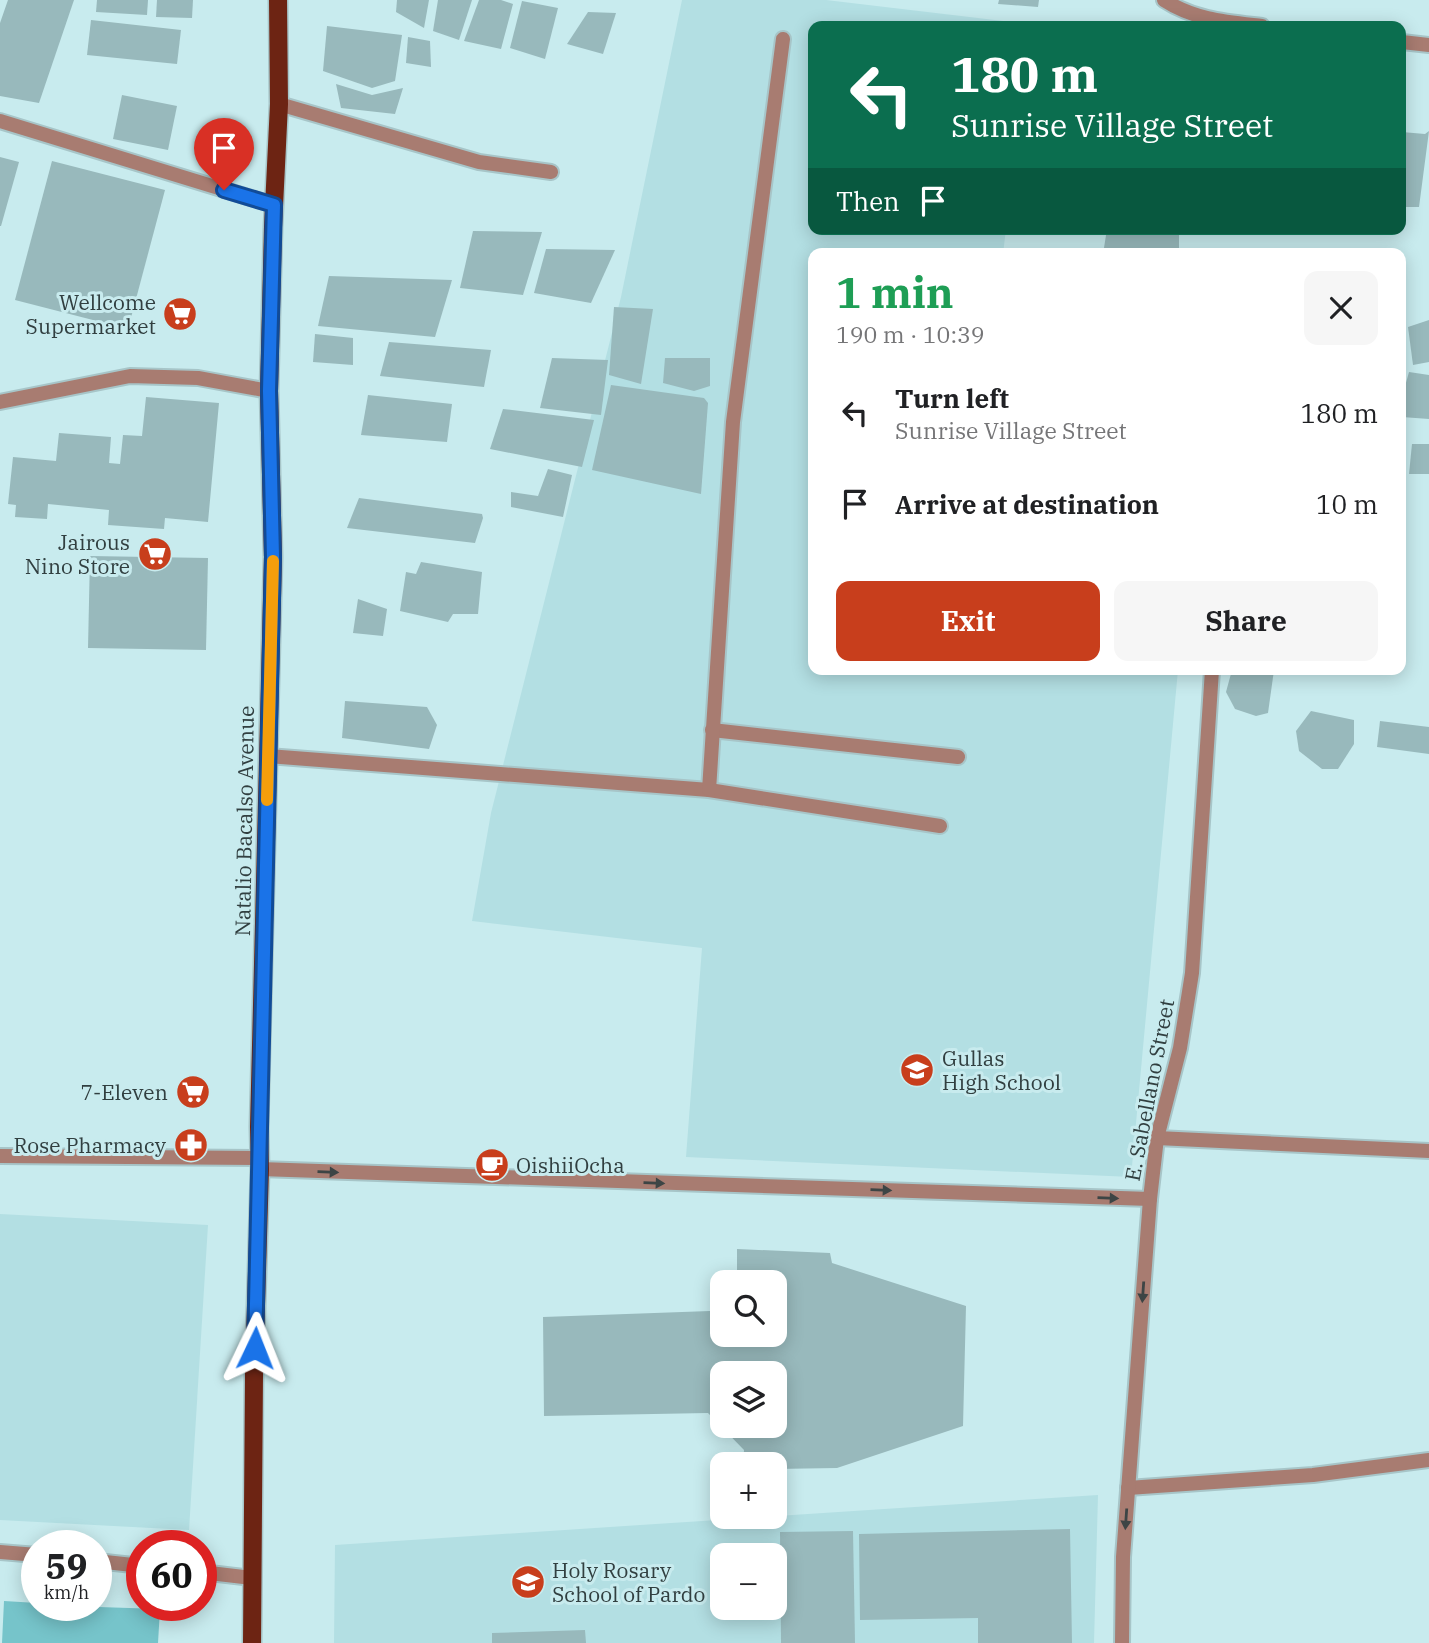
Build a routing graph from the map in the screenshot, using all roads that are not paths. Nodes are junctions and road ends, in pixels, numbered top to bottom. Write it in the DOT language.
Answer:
graph roads {
  1 [pos="278,0"];
  2 [pos="1164,0"];
  3 [pos="1219,21"];
  4 [pos="783,39"];
  5 [pos="1406,43"];
  6 [pos="1429,46"];
  7 [pos="279,104"];
  8 [pos="0,121"];
  9 [pos="551,172"];
  10 [pos="274,205"];
  11 [pos="269,391"];
  12 [pos="0,402"];
  13 [pos="1212,675"];
  14 [pos="712,730"];
  15 [pos="268,756"];
  16 [pos="958,757"];
  17 [pos="709,790"];
  18 [pos="940,826"];
  19 [pos="1157,1138"];
  20 [pos="1429,1151"];
  21 [pos="0,1156"];
  22 [pos="260,1164"];
  23 [pos="1150,1199"];
  24 [pos="1429,1460"];
  25 [pos="1128,1488"];
  26 [pos="0,1552"];
  27 [pos="21,1554"];
  28 [pos="217,1575"];
  29 [pos="253,1578"];
  30 [pos="252,1643"];
  31 [pos="1122,1643"];
  1 -- 7 [label="main road, Natalio Bacalso Avenue"];
  2 -- 3 [label="street"];
  4 -- 14 [label="street"];
  5 -- 6 [label="street"];
  7 -- 9 [label="street"];
  7 -- 10 [label="main road, Natalio Bacalso Avenue"];
  8 -- 10 [label="street"];
  10 -- 11 [label="main road, Natalio Bacalso Avenue"];
  11 -- 12 [label="street"];
  11 -- 15 [label="main road, Natalio Bacalso Avenue"];
  13 -- 19 [label="street, E. Sabellano Street"];
  14 -- 16 [label="street"];
  14 -- 17 [label="street"];
  15 -- 17 [label="street"];
  15 -- 22 [label="main road, Natalio Bacalso Avenue"];
  17 -- 18 [label="street"];
  19 -- 20 [label="street"];
  19 -- 23 [label="street, E. Sabellano Street"];
  21 -- 22 [label="street"];
  22 -- 23 [label="street, one-way"];
  22 -- 29 [label="main road, Natalio Bacalso Avenue"];
  23 -- 25 [label="street, E. Sabellano Street, one-way"];
  24 -- 25 [label="street"];
  25 -- 31 [label="street, E. Sabellano Street, one-way"];
  26 -- 27 [label="street"];
  28 -- 29 [label="street"];
  29 -- 30 [label="main road, Natalio Bacalso Avenue"];
}
